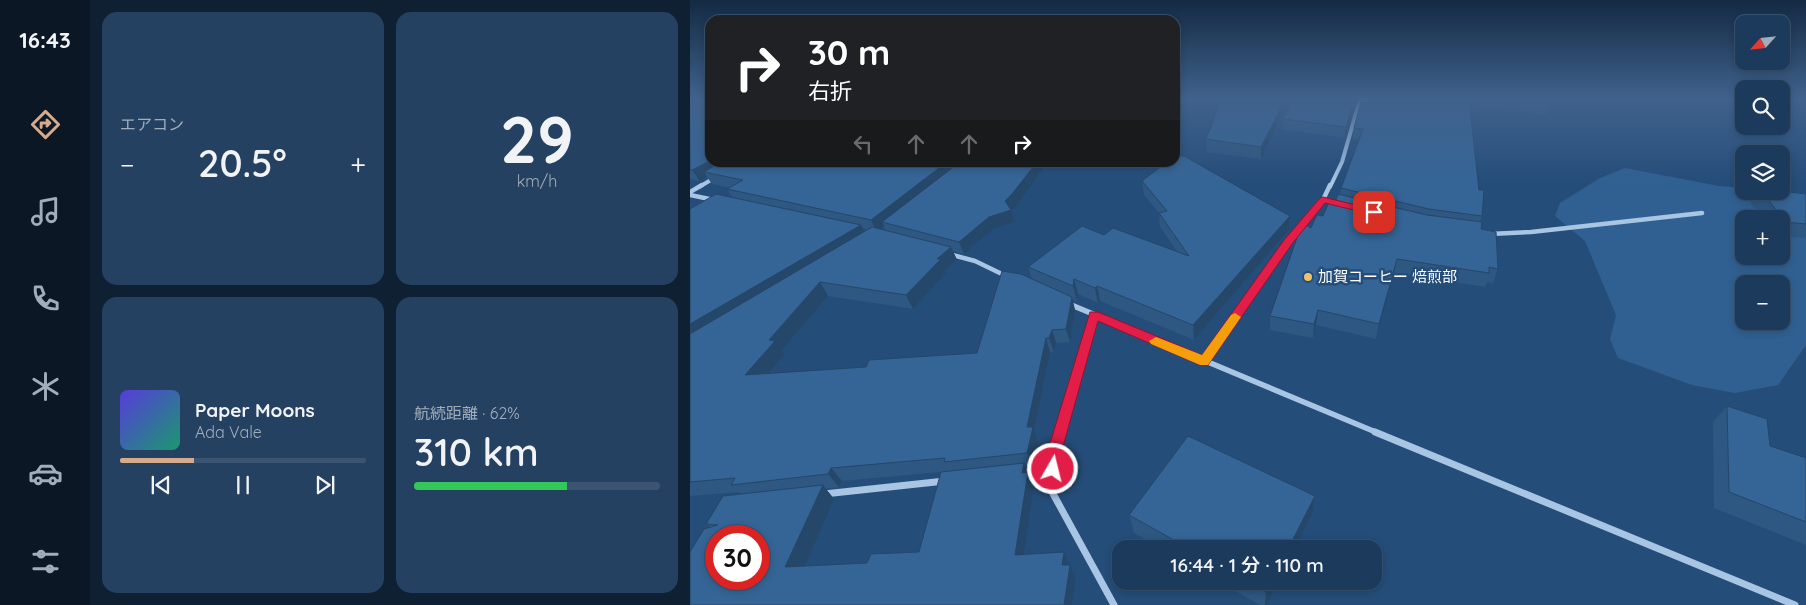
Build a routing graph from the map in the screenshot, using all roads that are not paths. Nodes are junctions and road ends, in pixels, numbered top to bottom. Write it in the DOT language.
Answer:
graph roads {
  1 [pos="1352,127"];
  2 [pos="720,175"];
  3 [pos="690,193"];
  4 [pos="1323,200"];
  5 [pos="718,201"];
  6 [pos="1342,205"];
  7 [pos="1702,213"];
  8 [pos="1483,233"];
  9 [pos="941,251"];
  10 [pos="1009,277"];
  11 [pos="1060,300"];
  12 [pos="1094,315"];
  13 [pos="1204,362"];
  14 [pos="1053,469"];
  15 [pos="1014,474"];
  16 [pos="955,480"];
  17 [pos="818,495"];
  18 [pos="1114,605"];
  19 [pos="1795,605"];
  1 -- 4 [label="street"];
  2 -- 3 [label="street"];
  3 -- 5 [label="street"];
  4 -- 6 [label="street"];
  4 -- 13 [label="street"];
  7 -- 8 [label="street"];
  9 -- 10 [label="street"];
  11 -- 12 [label="street"];
  12 -- 13 [label="street"];
  12 -- 14 [label="street"];
  13 -- 19 [label="street"];
  14 -- 15 [label="street"];
  14 -- 18 [label="street"];
  16 -- 17 [label="street"];
}
